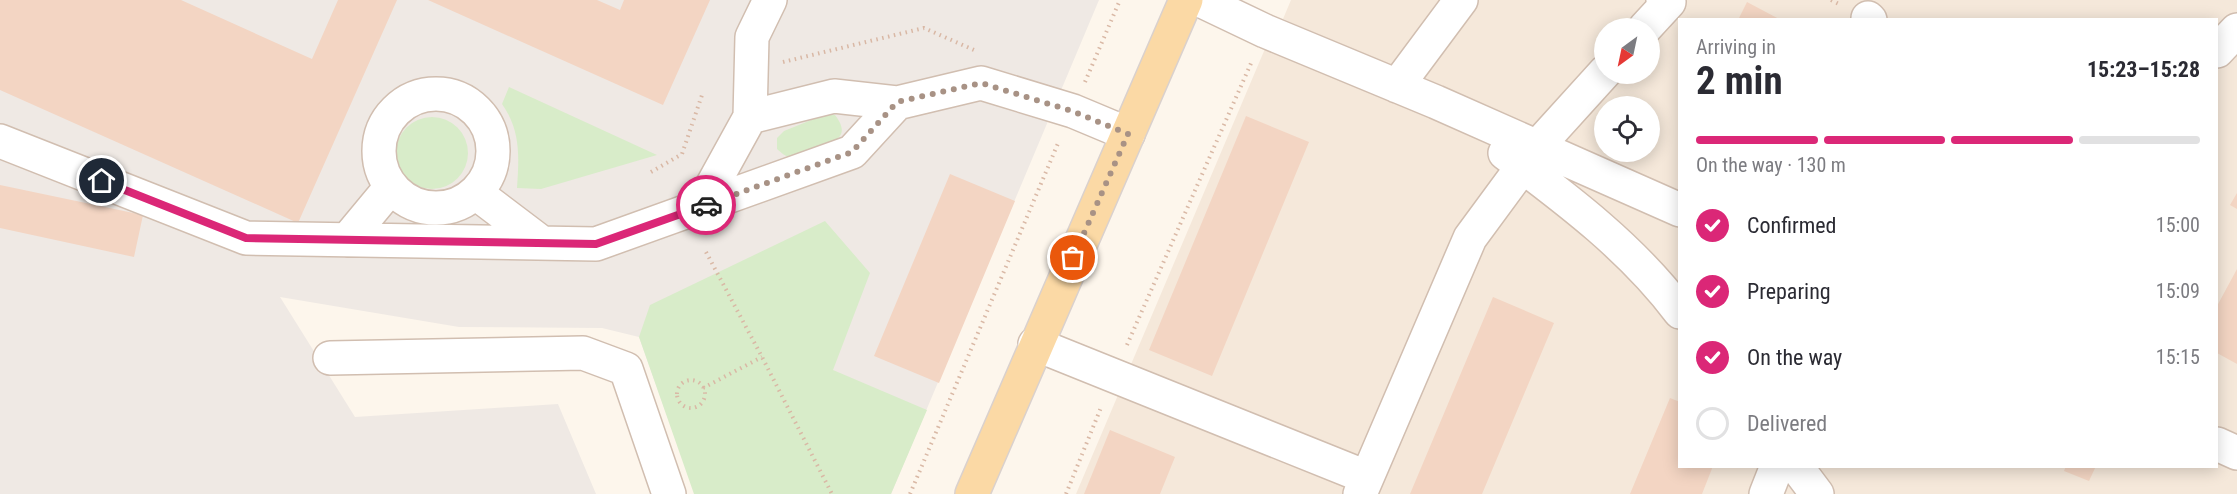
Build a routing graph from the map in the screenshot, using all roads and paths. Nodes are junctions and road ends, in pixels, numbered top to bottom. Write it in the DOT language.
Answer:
graph roads {
  1 [pos="770,0"];
  2 [pos="1120,0"];
  3 [pos="1186,0"];
  4 [pos="1200,0"];
  5 [pos="1461,0"];
  6 [pos="1663,0"];
  7 [pos="1654,18"];
  8 [pos="2237,30"];
  9 [pos="1265,31"];
  10 [pos="2218,50"];
  11 [pos="976,51"];
  12 [pos="752,69"];
  13 [pos="1594,84"];
  14 [pos="1397,86"];
  15 [pos="703,92"];
  16 [pos="897,102"];
  17 [pos="1072,111"];
  18 [pos="750,117"];
  19 [pos="1128,134"];
  20 [pos="0,141"];
  21 [pos="1530,157"];
  22 [pos="651,172"];
  23 [pos="391,187"];
  24 [pos="476,193"];
  25 [pos="701,206"];
  26 [pos="1678,209"];
  27 [pos="347,240"];
  28 [pos="542,243"];
  29 [pos="705,252"];
  30 [pos="1678,309"];
  31 [pos="1035,344"];
  32 [pos="762,357"];
  33 [pos="330,358"];
  34 [pos="1114,374"];
  35 [pos="703,388"];
  36 [pos="2218,444"];
  37 [pos="2237,453"];
  38 [pos="1776,468"];
  39 [pos="1798,468"];
  40 [pos="1363,486"];
  41 [pos="669,494"];
  42 [pos="832,494"];
  43 [pos="910,494"];
  44 [pos="972,494"];
  45 [pos="1066,494"];
  46 [pos="1766,494"];
  47 [pos="1817,494"];
  1 -- 12 [label="street"];
  2 -- 17 [label="path"];
  3 -- 19 [label="main road"];
  4 -- 9 [label="street"];
  5 -- 14 [label="street"];
  6 -- 7 [label="street"];
  8 -- 10 [label="street"];
  9 -- 14 [label="street"];
  9 -- 34 [label="path"];
  11 -- 12 [label="path"];
  12 -- 18 [label="street"];
  13 -- 21 [label="street"];
  14 -- 21 [label="street"];
  15 -- 22 [label="path"];
  16 -- 17 [label="street"];
  16 -- 18 [label="street"];
  16 -- 25 [label="street"];
  17 -- 19 [label="street"];
  17 -- 43 [label="path"];
  18 -- 25 [label="street"];
  19 -- 31 [label="main road"];
  20 -- 27 [label="street"];
  21 -- 26 [label="street"];
  21 -- 30 [label="street"];
  21 -- 40 [label="street"];
  23 -- 24 [label="street"];
  23 -- 24 [label="street"];
  23 -- 27 [label="street"];
  24 -- 28 [label="street"];
  25 -- 28 [label="street"];
  27 -- 28 [label="street"];
  29 -- 32 [label="path"];
  31 -- 34 [label="street"];
  31 -- 44 [label="main road"];
  32 -- 35 [label="path"];
  32 -- 42 [label="path"];
  33 -- 41 [label="street"];
  34 -- 40 [label="street"];
  34 -- 45 [label="path"];
  35 -- 35 [label="path"];
  36 -- 37 [label="street"];
  38 -- 46 [label="street"];
  39 -- 47 [label="street"];
}
